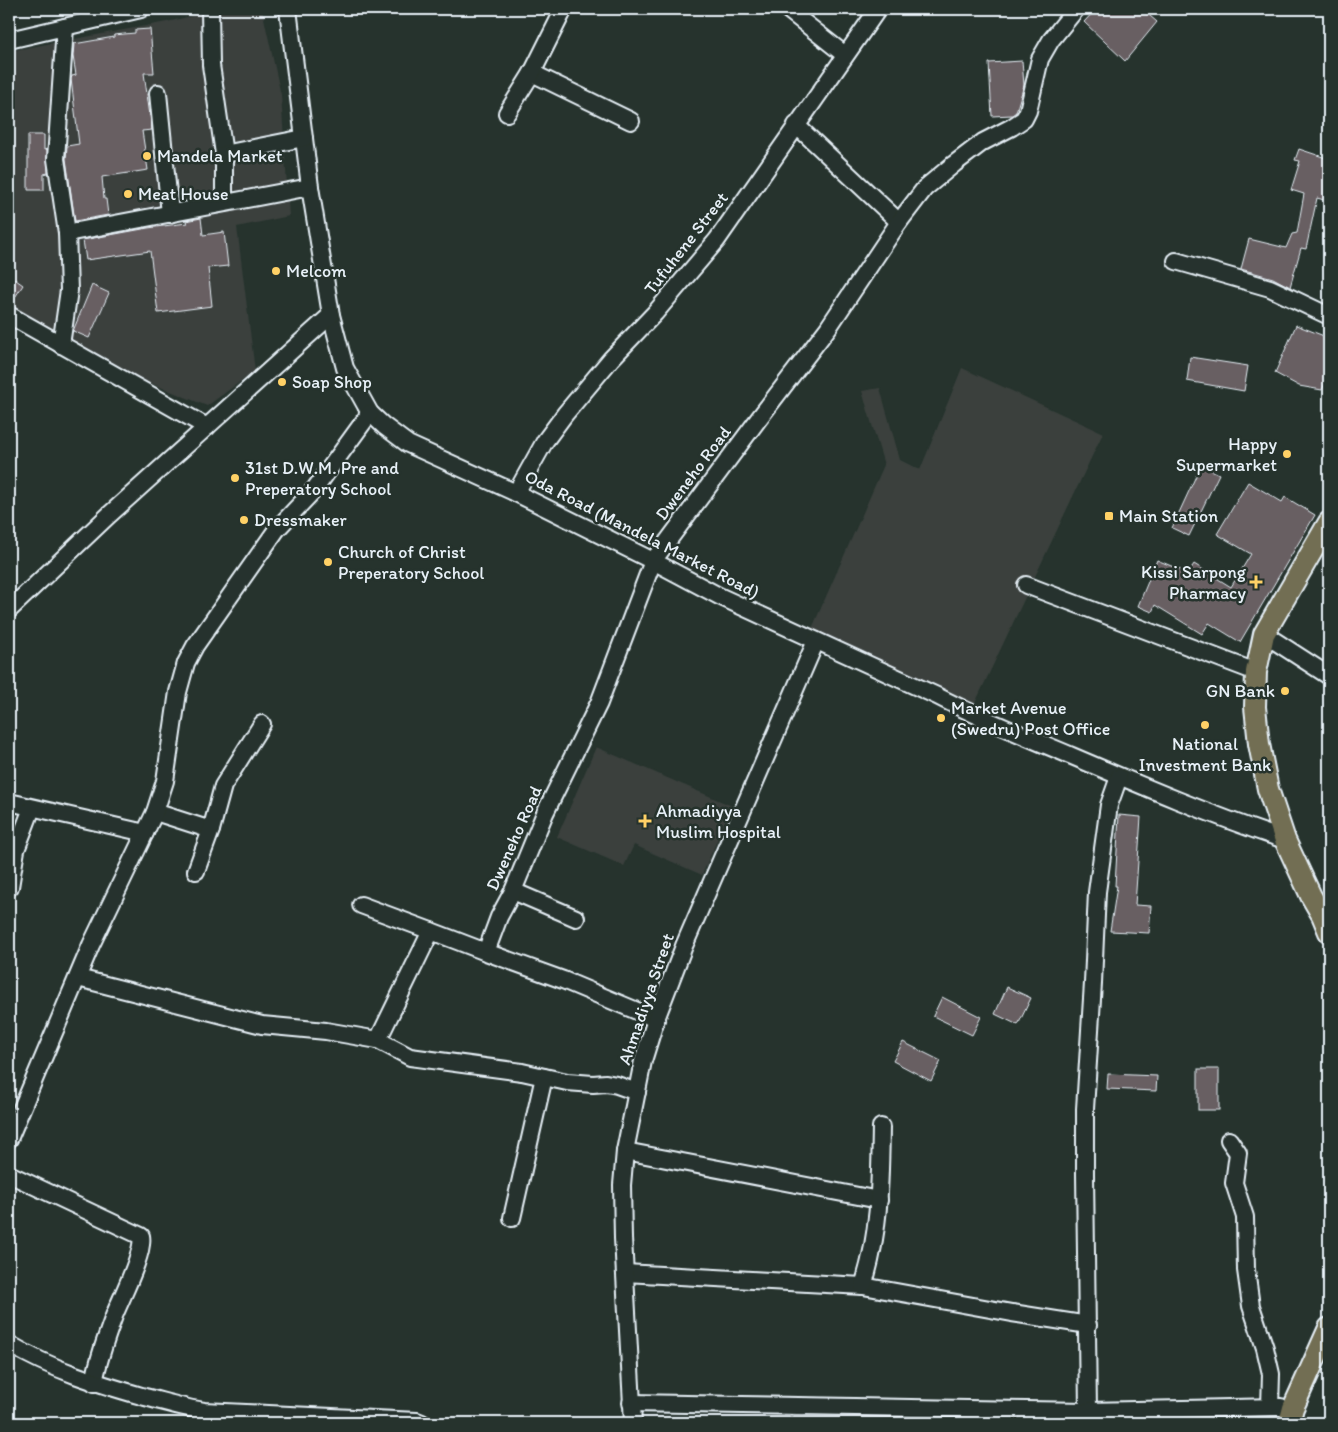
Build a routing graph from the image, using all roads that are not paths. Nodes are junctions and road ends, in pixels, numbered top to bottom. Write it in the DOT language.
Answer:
graph roads {
  1 [pos="141,9"];
  2 [pos="210,9"];
  3 [pos="288,9"];
  4 [pos="564,9"];
  5 [pos="786,9"];
  6 [pos="878,9"];
  7 [pos="1076,9"];
  8 [pos="65,27"];
  9 [pos="9,40"];
  10 [pos="845,55"];
  11 [pos="532,74"];
  12 [pos="158,93"];
  13 [pos="508,113"];
  14 [pos="631,121"];
  15 [pos="796,125"];
  16 [pos="304,138"];
  17 [pos="224,154"];
  18 [pos="310,187"];
  19 [pos="224,203"];
  20 [pos="170,214"];
  21 [pos="899,222"];
  22 [pos="67,233"];
  23 [pos="1176,261"];
  24 [pos="9,315"];
  25 [pos="331,315"];
  26 [pos="1329,316"];
  27 [pos="62,345"];
  28 [pos="370,413"];
  29 [pos="207,427"];
  30 [pos="516,493"];
  31 [pos="1329,522"];
  32 [pos="653,561"];
  33 [pos="1026,585"];
  34 [pos="9,610"];
  35 [pos="1264,634"];
  36 [pos="816,641"];
  37 [pos="1256,672"];
  38 [pos="1329,676"];
  39 [pos="262,724"];
  40 [pos="1119,776"];
  41 [pos="9,802"];
  42 [pos="32,808"];
  43 [pos="155,812"];
  44 [pos="211,830"];
  45 [pos="145,833"];
  46 [pos="1285,840"];
  47 [pos="196,871"];
  48 [pos="10,887"];
  49 [pos="513,891"];
  50 [pos="361,905"];
  51 [pos="576,918"];
  52 [pos="430,931"];
  53 [pos="1329,932"];
  54 [pos="486,952"];
  55 [pos="78,978"];
  56 [pos="656,1019"];
  57 [pos="378,1040"];
  58 [pos="544,1077"];
  59 [pos="637,1092"];
  60 [pos="881,1127"];
  61 [pos="9,1140"];
  62 [pos="1229,1140"];
  63 [pos="626,1151"];
  64 [pos="9,1174"];
  65 [pos="879,1200"];
  66 [pos="512,1218"];
  67 [pos="625,1273"];
  68 [pos="863,1286"];
  69 [pos="1088,1325"];
  70 [pos="1329,1328"];
  71 [pos="9,1344"];
  72 [pos="94,1383"];
  73 [pos="630,1403"];
  74 [pos="1270,1407"];
  75 [pos="918,1416"];
  76 [pos="1291,1416"];
  77 [pos="204,1417"];
  78 [pos="1088,1417"];
  79 [pos="422,1423"];
  80 [pos="633,1423"];
  1 -- 8 [label="street"];
  2 -- 17 [label="street"];
  3 -- 16 [label="street, Oda Road (Mandela Market Road)"];
  4 -- 11 [label="street"];
  5 -- 10 [label="street"];
  6 -- 10 [label="street, Tufuhene Street"];
  7 -- 21 [label="street, Dweneho Road"];
  8 -- 9 [label="street"];
  8 -- 22 [label="street"];
  10 -- 15 [label="street, Tufuhene Street"];
  11 -- 13 [label="street"];
  11 -- 14 [label="street"];
  12 -- 20 [label="street"];
  15 -- 21 [label="street"];
  15 -- 30 [label="street, Tufuhene Street"];
  16 -- 17 [label="street"];
  16 -- 18 [label="street, Oda Road (Mandela Market Road)"];
  17 -- 19 [label="street"];
  18 -- 19 [label="street"];
  18 -- 25 [label="street, Oda Road (Mandela Market Road)"];
  19 -- 20 [label="street"];
  20 -- 22 [label="street"];
  21 -- 32 [label="street, Dweneho Road"];
  22 -- 27 [label="street"];
  23 -- 26 [label="street"];
  24 -- 27 [label="street"];
  25 -- 28 [label="street, Oda Road (Mandela Market Road)"];
  25 -- 29 [label="street"];
  27 -- 29 [label="street"];
  28 -- 30 [label="street, Oda Road (Mandela Market Road)"];
  28 -- 43 [label="street"];
  29 -- 34 [label="street"];
  30 -- 32 [label="street, Oda Road (Mandela Market Road)"];
  31 -- 35 [label="main road"];
  32 -- 36 [label="street, Oda Road (Mandela Market Road)"];
  32 -- 49 [label="street, Dweneho Road"];
  33 -- 37 [label="street"];
  35 -- 37 [label="main road"];
  35 -- 38 [label="street"];
  36 -- 40 [label="street, Oda Road (Mandela Market Road)"];
  36 -- 56 [label="street, Ahmadiyya Street"];
  37 -- 46 [label="main road"];
  39 -- 44 [label="street"];
  40 -- 46 [label="street, Oda Road (Mandela Market Road)"];
  40 -- 69 [label="street"];
  41 -- 42 [label="street"];
  42 -- 45 [label="street"];
  42 -- 48 [label="street"];
  43 -- 44 [label="street"];
  43 -- 45 [label="street"];
  44 -- 47 [label="street"];
  45 -- 55 [label="street"];
  46 -- 53 [label="main road"];
  49 -- 51 [label="street"];
  49 -- 54 [label="street, Dweneho Road"];
  50 -- 52 [label="street"];
  52 -- 54 [label="street"];
  52 -- 57 [label="street"];
  54 -- 56 [label="street"];
  55 -- 57 [label="street"];
  55 -- 61 [label="street"];
  56 -- 59 [label="street, Ahmadiyya Street"];
  57 -- 58 [label="street"];
  58 -- 59 [label="street"];
  58 -- 66 [label="street"];
  59 -- 63 [label="street, Ahmadiyya Street"];
  60 -- 65 [label="street"];
  62 -- 74 [label="street"];
  63 -- 65 [label="street"];
  63 -- 67 [label="street, Ahmadiyya Street"];
  64 -- 72 [label="street"];
  65 -- 68 [label="street"];
  67 -- 68 [label="street"];
  67 -- 73 [label="street, Ahmadiyya Street"];
  68 -- 69 [label="street"];
  69 -- 78 [label="street"];
  70 -- 76 [label="main road"];
  71 -- 72 [label="street"];
  72 -- 77 [label="street"];
  73 -- 75 [label="street"];
  73 -- 80 [label="street, Ahmadiyya Street"];
  74 -- 76 [label="street"];
  74 -- 78 [label="street"];
  75 -- 78 [label="street"];
  77 -- 79 [label="street"];
}
